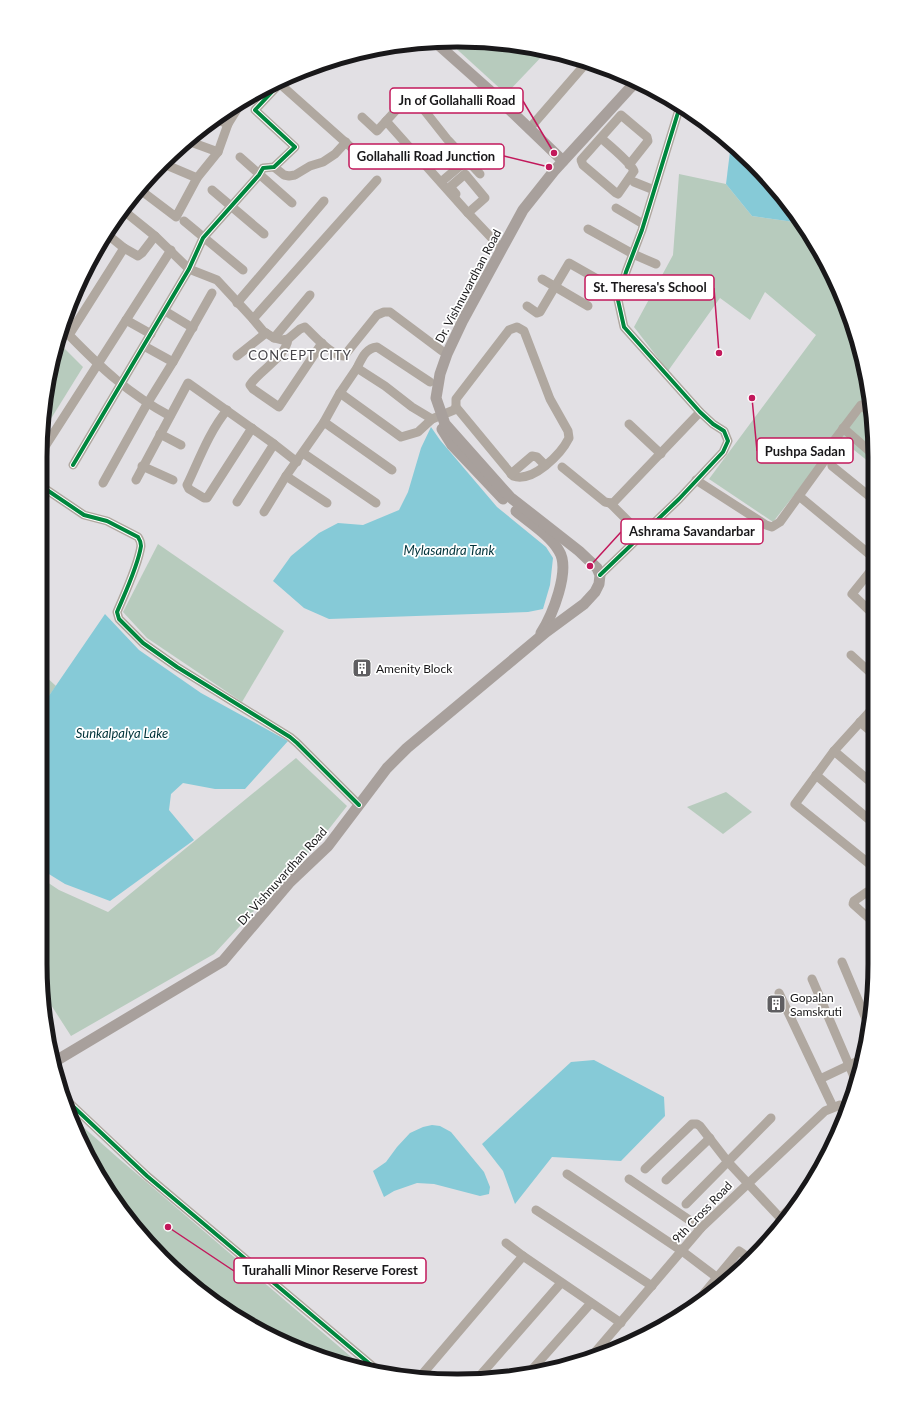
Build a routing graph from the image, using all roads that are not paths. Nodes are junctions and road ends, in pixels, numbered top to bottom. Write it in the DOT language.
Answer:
graph roads {
  1 [pos="441,48"];
  2 [pos="583,67"];
  3 [pos="626,83"];
  4 [pos="286,84"];
  5 [pos="632,86"];
  6 [pos="274,90"];
  7 [pos="678,111"];
  8 [pos="235,112"];
  9 [pos="362,117"];
  10 [pos="222,121"];
  11 [pos="386,122"];
  12 [pos="228,124"];
  13 [pos="529,130"];
  14 [pos="591,130"];
  15 [pos="601,138"];
  16 [pos="346,142"];
  17 [pos="194,143"];
  18 [pos="353,149"];
  19 [pos="218,152"];
  20 [pos="240,157"];
  21 [pos="467,160"];
  22 [pos="561,160"];
  23 [pos="629,165"];
  24 [pos="168,166"];
  25 [pos="274,167"];
  26 [pos="260,174"];
  27 [pos="480,174"];
  28 [pos="197,178"];
  29 [pos="377,180"];
  30 [pos="442,182"];
  31 [pos="634,182"];
  32 [pos="212,190"];
  33 [pos="654,190"];
  34 [pos="144,193"];
  35 [pos="324,200"];
  36 [pos="292,203"];
  37 [pos="231,207"];
  38 [pos="616,208"];
  39 [pos="128,214"];
  40 [pos="184,221"];
  41 [pos="643,224"];
  42 [pos="588,229"];
  43 [pos="264,234"];
  44 [pos="155,236"];
  45 [pos="111,237"];
  46 [pos="204,238"];
  47 [pos="499,246"];
  48 [pos="124,248"];
  49 [pos="171,250"];
  50 [pos="632,254"];
  51 [pos="656,264"];
  52 [pos="189,269"];
  53 [pos="243,270"];
  54 [pos="542,279"];
  55 [pos="555,287"];
  56 [pos="620,292"];
  57 [pos="212,293"];
  58 [pos="310,296"];
  59 [pos="237,303"];
  60 [pos="527,306"];
  61 [pos="588,306"];
  62 [pos="165,311"];
  63 [pos="254,319"];
  64 [pos="126,320"];
  65 [pos="69,327"];
  66 [pos="192,328"];
  67 [pos="266,333"];
  68 [pos="67,334"];
  69 [pos="151,334"];
  70 [pos="274,338"];
  71 [pos="288,339"];
  72 [pos="322,343"];
  73 [pos="144,346"];
  74 [pos="442,351"];
  75 [pos="237,356"];
  76 [pos="173,362"];
  77 [pos="97,364"];
  78 [pos="357,368"];
  79 [pos="430,382"];
  80 [pos="121,385"];
  81 [pos="340,393"];
  82 [pos="147,404"];
  83 [pos="456,407"];
  84 [pos="864,408"];
  85 [pos="227,410"];
  86 [pos="700,412"];
  87 [pos="170,416"];
  88 [pos="437,417"];
  89 [pos="324,422"];
  90 [pos="629,424"];
  91 [pos="252,428"];
  92 [pos="843,428"];
  93 [pos="160,434"];
  94 [pos="48,442"];
  95 [pos="274,444"];
  96 [pos="181,445"];
  97 [pos="868,450"];
  98 [pos="303,453"];
  99 [pos="830,453"];
  100 [pos="661,454"];
  101 [pos="297,462"];
  102 [pos="73,465"];
  103 [pos="546,465"];
  104 [pos="142,466"];
  105 [pos="562,467"];
  106 [pos="392,470"];
  107 [pos="511,474"];
  108 [pos="286,476"];
  109 [pos="136,480"];
  110 [pos="173,480"];
  111 [pos="696,480"];
  112 [pos="103,483"];
  113 [pos="47,490"];
  114 [pos="868,495"];
  115 [pos="799,496"];
  116 [pos="237,502"];
  117 [pos="327,503"];
  118 [pos="376,503"];
  119 [pos="610,503"];
  120 [pos="264,512"];
  121 [pos="642,535"];
  122 [pos="868,553"];
  123 [pos="600,575"];
  124 [pos="868,575"];
  125 [pos="868,609"];
  126 [pos="536,640"];
  127 [pos="851,655"];
  128 [pos="868,670"];
  129 [pos="868,713"];
  130 [pos="860,722"];
  131 [pos="868,729"];
  132 [pos="834,751"];
  133 [pos="816,775"];
  134 [pos="868,781"];
  135 [pos="359,805"];
  136 [pos="868,819"];
  137 [pos="868,863"];
  138 [pos="868,891"];
  139 [pos="868,917"];
  140 [pos="842,962"];
  141 [pos="812,979"];
  142 [pos="779,993"];
  143 [pos="864,1015"];
  144 [pos="59,1059"];
  145 [pos="856,1062"];
  146 [pos="849,1066"];
  147 [pos="853,1074"];
  148 [pos="820,1079"];
  149 [pos="72,1105"];
  150 [pos="842,1106"];
  151 [pos="833,1107"];
  152 [pos="771,1118"];
  153 [pos="710,1138"];
  154 [pos="728,1162"];
  155 [pos="645,1168"];
  156 [pos="567,1174"];
  157 [pos="629,1179"];
  158 [pos="666,1180"];
  159 [pos="748,1183"];
  160 [pos="686,1204"];
  161 [pos="536,1210"];
  162 [pos="780,1217"];
  163 [pos="701,1228"];
  164 [pos="506,1244"];
  165 [pos="682,1251"];
  166 [pos="523,1256"];
  167 [pos="746,1256"];
  168 [pos="722,1277"];
  169 [pos="719,1279"];
  170 [pos="561,1283"];
  171 [pos="652,1286"];
  172 [pos="591,1303"];
  173 [pos="621,1323"];
  174 [pos="597,1349"];
  175 [pos="372,1365"];
  176 [pos="535,1366"];
  177 [pos="424,1372"];
  178 [pos="482,1373"];
  1 -- 13 [label="main road"];
  2 -- 13 [label="street"];
  3 -- 22 [label="main road, Dr. Vishnuvardhan Road"];
  4 -- 16 [label="street"];
  5 -- 14 [label="main road, Dr. Vishnuvardhan Road"];
  6 -- 25 [label="street"];
  7 -- 33 [label="street"];
  8 -- 12 [label="street"];
  9 -- 11 [label="street"];
  10 -- 12 [label="street"];
  11 -- 21 [label="street"];
  11 -- 30 [label="street"];
  12 -- 19 [label="street"];
  13 -- 22 [label="main road"];
  14 -- 15 [label="street"];
  14 -- 22 [label="main road, Dr. Vishnuvardhan Road"];
  15 -- 23 [label="street"];
  15 -- 23 [label="street"];
  15 -- 23 [label="street"];
  16 -- 18 [label="street"];
  16 -- 25 [label="street"];
  17 -- 19 [label="street"];
  19 -- 28 [label="street"];
  20 -- 26 [label="street"];
  21 -- 27 [label="street"];
  21 -- 30 [label="street"];
  22 -- 47 [label="main road, Dr. Vishnuvardhan Road"];
  24 -- 28 [label="street"];
  25 -- 26 [label="street"];
  26 -- 36 [label="street"];
  26 -- 37 [label="street"];
  28 -- 34 [label="street"];
  29 -- 63 [label="street"];
  30 -- 47 [label="street"];
  31 -- 33 [label="street"];
  32 -- 37 [label="street"];
  33 -- 41 [label="street"];
  35 -- 59 [label="street"];
  37 -- 43 [label="street"];
  37 -- 46 [label="street"];
  38 -- 41 [label="street"];
  39 -- 44 [label="street"];
  40 -- 46 [label="street"];
  41 -- 50 [label="street"];
  42 -- 50 [label="street"];
  44 -- 48 [label="street"];
  44 -- 49 [label="street"];
  45 -- 48 [label="street"];
  46 -- 52 [label="street"];
  46 -- 53 [label="street"];
  47 -- 74 [label="main road, Dr. Vishnuvardhan Road"];
  47 -- 88 [label="main road, Dr. Vishnuvardhan Road"];
  48 -- 65 [label="street"];
  49 -- 52 [label="street"];
  49 -- 64 [label="street"];
  50 -- 51 [label="street"];
  50 -- 56 [label="street"];
  52 -- 59 [label="street"];
  52 -- 62 [label="street"];
  54 -- 55 [label="street"];
  55 -- 56 [label="street"];
  55 -- 60 [label="street"];
  55 -- 61 [label="street"];
  56 -- 86 [label="street"];
  57 -- 66 [label="street"];
  58 -- 70 [label="street"];
  59 -- 63 [label="street"];
  62 -- 66 [label="street"];
  62 -- 69 [label="street"];
  63 -- 67 [label="street"];
  64 -- 69 [label="street"];
  64 -- 77 [label="street"];
  66 -- 76 [label="street"];
  67 -- 70 [label="street"];
  67 -- 75 [label="street"];
  68 -- 77 [label="street"];
  69 -- 73 [label="street"];
  70 -- 71 [label="street"];
  71 -- 72 [label="street"];
  71 -- 72 [label="street"];
  72 -- 74 [label="street"];
  73 -- 76 [label="street"];
  73 -- 80 [label="street"];
  74 -- 79 [label="main road, Dr. Vishnuvardhan Road"];
  76 -- 82 [label="street"];
  77 -- 80 [label="street"];
  77 -- 94 [label="street"];
  78 -- 79 [label="street"];
  78 -- 81 [label="street"];
  78 -- 88 [label="street"];
  79 -- 88 [label="main road, Dr. Vishnuvardhan Road"];
  80 -- 82 [label="street"];
  80 -- 102 [label="street"];
  81 -- 88 [label="street"];
  81 -- 89 [label="street"];
  82 -- 87 [label="street"];
  82 -- 112 [label="street"];
  83 -- 88 [label="street"];
  83 -- 103 [label="street"];
  83 -- 107 [label="street"];
  84 -- 92 [label="street"];
  85 -- 87 [label="street"];
  85 -- 91 [label="street"];
  85 -- 91 [label="street"];
  86 -- 100 [label="street"];
  86 -- 111 [label="street"];
  87 -- 93 [label="street"];
  88 -- 123 [label="main road, Dr. Vishnuvardhan Road"];
  88 -- 126 [label="main road, Dr. Vishnuvardhan Road"];
  89 -- 98 [label="street"];
  89 -- 106 [label="street"];
  90 -- 100 [label="street"];
  91 -- 95 [label="street"];
  92 -- 97 [label="street"];
  92 -- 99 [label="street"];
  93 -- 96 [label="street"];
  93 -- 104 [label="street"];
  95 -- 101 [label="street"];
  95 -- 116 [label="street"];
  98 -- 101 [label="street"];
  98 -- 118 [label="street"];
  99 -- 114 [label="street"];
  99 -- 115 [label="street"];
  100 -- 119 [label="street"];
  101 -- 108 [label="street"];
  103 -- 107 [label="street"];
  103 -- 107 [label="street"];
  104 -- 109 [label="street"];
  104 -- 110 [label="street"];
  105 -- 119 [label="street"];
  108 -- 117 [label="street"];
  108 -- 120 [label="street"];
  111 -- 115 [label="street"];
  111 -- 121 [label="street"];
  113 -- 135 [label="street"];
  115 -- 122 [label="street"];
  119 -- 121 [label="street"];
  121 -- 123 [label="street"];
  123 -- 126 [label="main road, Dr. Vishnuvardhan Road"];
  124 -- 125 [label="street"];
  126 -- 135 [label="main road, Dr. Vishnuvardhan Road"];
  127 -- 128 [label="street"];
  129 -- 130 [label="street"];
  130 -- 131 [label="street"];
  130 -- 132 [label="street"];
  132 -- 133 [label="street"];
  132 -- 134 [label="street"];
  133 -- 136 [label="street"];
  133 -- 137 [label="street"];
  135 -- 144 [label="main road, Dr. Vishnuvardhan Road"];
  138 -- 139 [label="street"];
  140 -- 143 [label="street"];
  141 -- 146 [label="street"];
  142 -- 148 [label="street"];
  145 -- 146 [label="street"];
  146 -- 147 [label="street"];
  146 -- 148 [label="street"];
  148 -- 151 [label="street"];
  149 -- 175 [label="street"];
  150 -- 151 [label="street"];
  151 -- 159 [label="street, 9th Cross Road"];
  152 -- 154 [label="street"];
  153 -- 154 [label="street"];
  153 -- 155 [label="street"];
  153 -- 158 [label="street"];
  154 -- 159 [label="street"];
  154 -- 160 [label="street"];
  156 -- 165 [label="street"];
  157 -- 163 [label="street"];
  159 -- 162 [label="street"];
  159 -- 163 [label="street, 9th Cross Road"];
  161 -- 171 [label="street"];
  163 -- 165 [label="street, 9th Cross Road"];
  164 -- 166 [label="street"];
  165 -- 169 [label="street"];
  165 -- 171 [label="street, 9th Cross Road"];
  166 -- 170 [label="street"];
  166 -- 177 [label="street"];
  167 -- 168 [label="street"];
  170 -- 172 [label="street"];
  170 -- 178 [label="street"];
  171 -- 173 [label="street, 9th Cross Road"];
  172 -- 173 [label="street"];
  172 -- 176 [label="street"];
  173 -- 174 [label="street, 9th Cross Road"];
}
